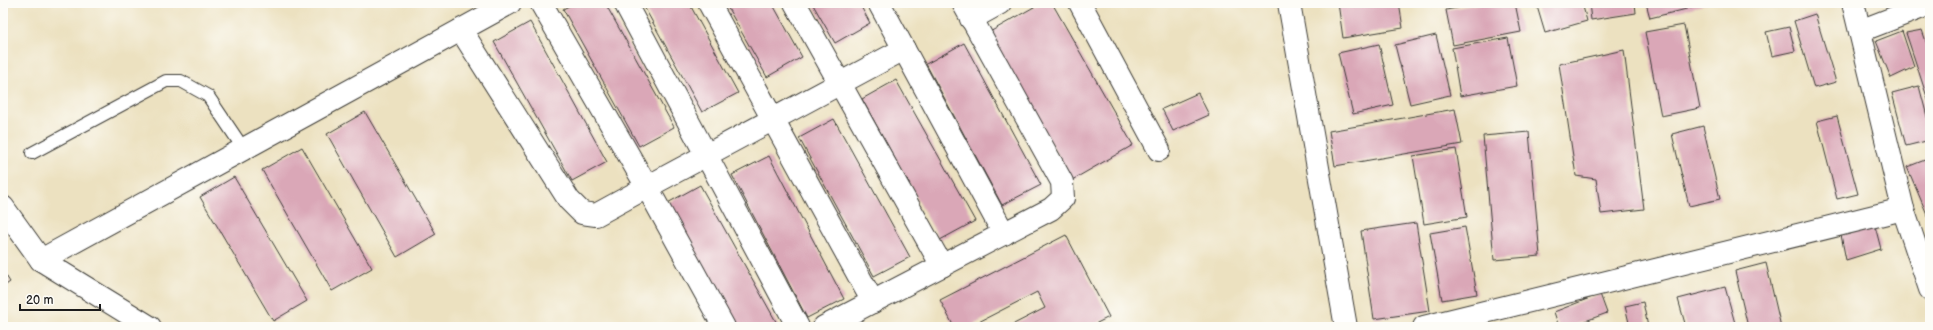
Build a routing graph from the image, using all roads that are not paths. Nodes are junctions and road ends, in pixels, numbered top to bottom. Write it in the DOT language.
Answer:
graph roads {
  1 [pos="510,3"];
  2 [pos="541,3"];
  3 [pos="625,3"];
  4 [pos="710,3"];
  5 [pos="795,3"];
  6 [pos="879,3"];
  7 [pos="1000,3"];
  8 [pos="1080,3"];
  9 [pos="1289,3"];
  10 [pos="1853,3"];
  11 [pos="1930,4"];
  12 [pos="967,11"];
  13 [pos="461,30"];
  14 [pos="1860,31"];
  15 [pos="904,49"];
  16 [pos="840,84"];
  17 [pos="773,119"];
  18 [pos="243,148"];
  19 [pos="1159,150"];
  20 [pos="32,153"];
  21 [pos="707,154"];
  22 [pos="647,187"];
  23 [pos="3,207"];
  24 [pos="1903,209"];
  25 [pos="1004,234"];
  26 [pos="41,260"];
  27 [pos="942,266"];
  28 [pos="1930,289"];
  29 [pos="873,302"];
  30 [pos="150,327"];
  31 [pos="724,327"];
  32 [pos="798,327"];
  33 [pos="824,327"];
  34 [pos="1346,327"];
  35 [pos="1424,327"];
  1 -- 13 [label="street"];
  2 -- 22 [label="street"];
  3 -- 21 [label="street"];
  4 -- 17 [label="street"];
  5 -- 16 [label="street"];
  6 -- 15 [label="street"];
  7 -- 12 [label="street"];
  8 -- 19 [label="street"];
  9 -- 34 [label="street"];
  10 -- 14 [label="street"];
  11 -- 14 [label="street"];
  12 -- 25 [label="street"];
  13 -- 18 [label="street"];
  13 -- 22 [label="street"];
  14 -- 24 [label="street"];
  15 -- 16 [label="street"];
  15 -- 25 [label="street"];
  16 -- 17 [label="street"];
  16 -- 27 [label="street"];
  17 -- 21 [label="street"];
  17 -- 29 [label="street"];
  18 -- 20 [label="lane"];
  18 -- 26 [label="street"];
  21 -- 22 [label="street"];
  21 -- 32 [label="street"];
  22 -- 31 [label="street"];
  23 -- 26 [label="street"];
  24 -- 28 [label="street"];
  24 -- 35 [label="street"];
  25 -- 27 [label="street"];
  26 -- 30 [label="street"];
  27 -- 29 [label="street"];
  29 -- 33 [label="street"];
}
